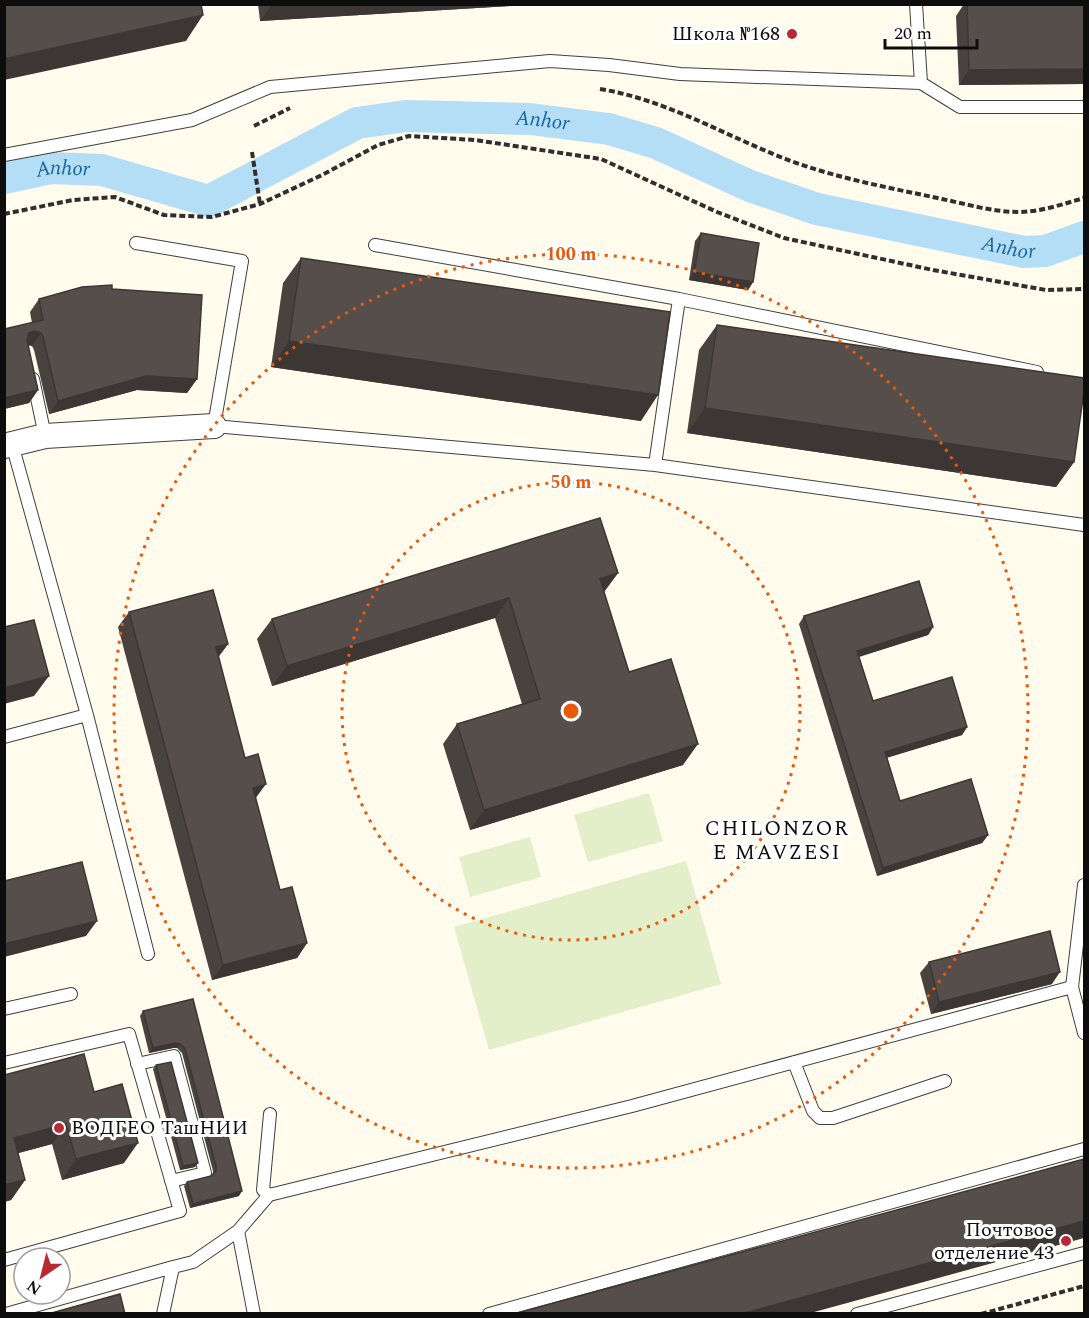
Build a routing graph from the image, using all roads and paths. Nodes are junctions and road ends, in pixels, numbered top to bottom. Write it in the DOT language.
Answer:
graph roads {
  1 [pos="915,4"];
  2 [pos="921,83"];
  3 [pos="591,88"];
  4 [pos="298,105"];
  5 [pos="1084,107"];
  6 [pos="254,126"];
  7 [pos="252,152"];
  8 [pos="4,155"];
  9 [pos="1084,198"];
  10 [pos="260,204"];
  11 [pos="4,214"];
  12 [pos="136,243"];
  13 [pos="375,245"];
  14 [pos="1084,289"];
  15 [pos="679,299"];
  16 [pos="29,362"];
  17 [pos="1050,375"];
  18 [pos="214,426"];
  19 [pos="45,436"];
  20 [pos="8,445"];
  21 [pos="655,465"];
  22 [pos="1084,525"];
  23 [pos="87,716"];
  24 [pos="4,736"];
  25 [pos="1084,885"];
  26 [pos="148,954"];
  27 [pos="1072,987"];
  28 [pos="71,994"];
  29 [pos="4,1010"];
  30 [pos="1084,1033"];
  31 [pos="794,1062"];
  32 [pos="4,1063"];
  33 [pos="137,1064"];
  34 [pos="945,1081"];
  35 [pos="270,1114"];
  36 [pos="1084,1149"];
  37 [pos="171,1181"];
  38 [pos="269,1195"];
  39 [pos="238,1231"];
  40 [pos="1084,1253"];
  41 [pos="4,1260"];
  42 [pos="173,1267"];
  43 [pos="1084,1286"];
  44 [pos="6,1314"];
  45 [pos="163,1314"];
  46 [pos="254,1314"];
  47 [pos="489,1314"];
  48 [pos="856,1314"];
  49 [pos="981,1314"];
  1 -- 2 [label="lane"];
  2 -- 5 [label="lane"];
  2 -- 8 [label="lane"];
  3 -- 9 [label="path"];
  4 -- 6 [label="path"];
  7 -- 10 [label="path"];
  10 -- 11 [label="path"];
  10 -- 14 [label="path"];
  12 -- 18 [label="lane"];
  13 -- 15 [label="lane"];
  15 -- 17 [label="lane"];
  15 -- 21 [label="lane"];
  16 -- 19 [label="lane"];
  18 -- 19 [label="street"];
  18 -- 21 [label="lane"];
  19 -- 20 [label="street"];
  20 -- 23 [label="lane"];
  21 -- 22 [label="lane"];
  23 -- 24 [label="lane"];
  23 -- 26 [label="lane"];
  25 -- 27 [label="lane"];
  27 -- 30 [label="lane"];
  27 -- 31 [label="lane"];
  28 -- 29 [label="lane"];
  31 -- 34 [label="lane"];
  31 -- 38 [label="lane"];
  32 -- 33 [label="lane"];
  33 -- 37 [label="lane"];
  33 -- 37 [label="lane"];
  35 -- 38 [label="lane"];
  36 -- 47 [label="lane"];
  37 -- 41 [label="lane"];
  38 -- 39 [label="lane"];
  39 -- 42 [label="lane"];
  39 -- 46 [label="lane"];
  40 -- 48 [label="lane"];
  42 -- 44 [label="lane"];
  42 -- 45 [label="lane"];
  43 -- 49 [label="path"];
}
